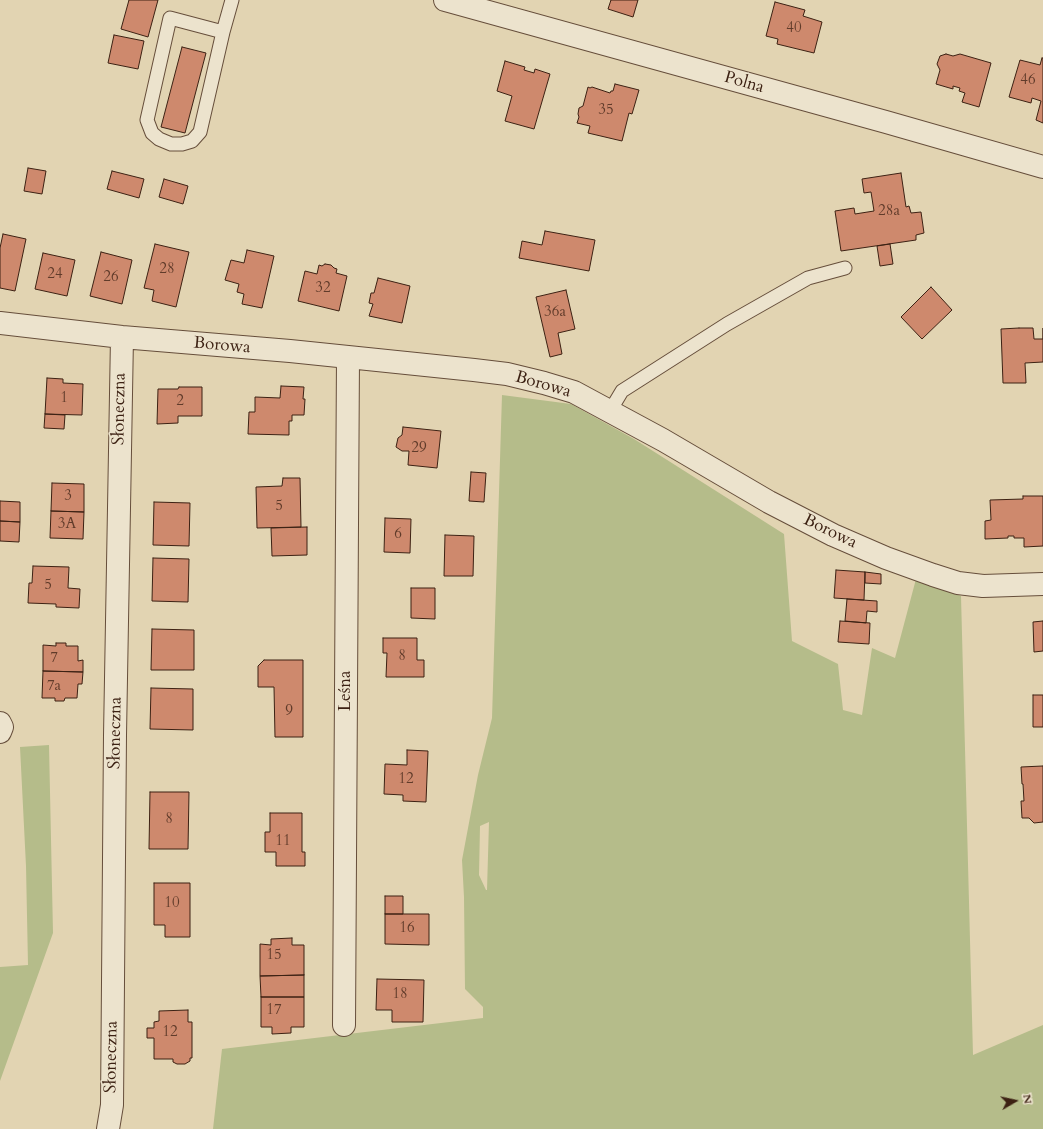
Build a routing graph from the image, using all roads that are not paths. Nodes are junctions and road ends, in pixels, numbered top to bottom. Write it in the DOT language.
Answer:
graph roads {
  1 [pos="232,0"];
  2 [pos="445,0"];
  3 [pos="223,32"];
  4 [pos="1043,167"];
  5 [pos="845,268"];
  6 [pos="0,323"];
  7 [pos="122,337"];
  8 [pos="348,357"];
  9 [pos="610,411"];
  10 [pos="1043,584"];
  11 [pos="0,724"];
  12 [pos="0,732"];
  13 [pos="344,1025"];
  14 [pos="108,1129"];
  1 -- 3 [label="lane"];
  2 -- 4 [label="street, Polna"];
  3 -- 3 [label="lane"];
  5 -- 9 [label="lane"];
  6 -- 7 [label="street, Borowa"];
  7 -- 8 [label="street, Borowa"];
  7 -- 14 [label="street, Słoneczna"];
  8 -- 9 [label="street, Borowa"];
  8 -- 13 [label="street, Leśna"];
  9 -- 10 [label="street, Borowa"];
  11 -- 12 [label="street"];
}
